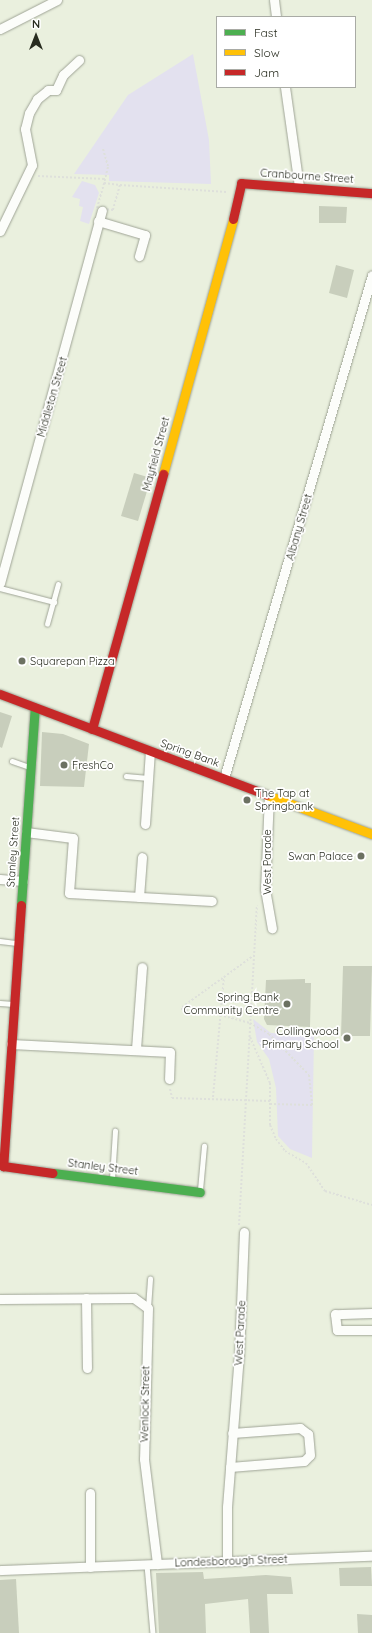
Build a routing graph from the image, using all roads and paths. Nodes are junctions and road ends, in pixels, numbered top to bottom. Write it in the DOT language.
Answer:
graph roads {
  1 [pos="58,0"];
  2 [pos="274,0"];
  3 [pos="276,16"];
  4 [pos="0,29"];
  5 [pos="79,60"];
  6 [pos="285,88"];
  7 [pos="103,149"];
  8 [pos="30,169"];
  9 [pos="105,179"];
  10 [pos="104,183"];
  11 [pos="241,184"];
  12 [pos="120,185"];
  13 [pos="299,187"];
  14 [pos="239,193"];
  15 [pos="372,193"];
  16 [pos="102,211"];
  17 [pos="98,221"];
  18 [pos="0,231"];
  19 [pos="139,256"];
  20 [pos="372,275"];
  21 [pos="0,583"];
  22 [pos="58,584"];
  23 [pos="0,588"];
  24 [pos="54,602"];
  25 [pos="48,624"];
  26 [pos="0,694"];
  27 [pos="35,707"];
  28 [pos="92,729"];
  29 [pos="150,752"];
  30 [pos="12,761"];
  31 [pos="30,768"];
  32 [pos="126,776"];
  33 [pos="148,778"];
  34 [pos="224,778"];
  35 [pos="269,795"];
  36 [pos="145,824"];
  37 [pos="26,832"];
  38 [pos="372,834"];
  39 [pos="142,857"];
  40 [pos="0,879"];
  41 [pos="23,881"];
  42 [pos="139,897"];
  43 [pos="212,901"];
  44 [pos="257,903"];
  45 [pos="272,928"];
  46 [pos="0,941"];
  47 [pos="18,943"];
  48 [pos="254,955"];
  49 [pos="142,967"];
  50 [pos="224,977"];
  51 [pos="0,1003"];
  52 [pos="14,1004"];
  53 [pos="220,1013"];
  54 [pos="250,1022"];
  55 [pos="250,1036"];
  56 [pos="11,1044"];
  57 [pos="136,1049"];
  58 [pos="169,1079"];
  59 [pos="4,1082"];
  60 [pos="213,1098"];
  61 [pos="246,1100"];
  62 [pos="271,1100"];
  63 [pos="271,1104"];
  64 [pos="115,1131"];
  65 [pos="204,1146"];
  66 [pos="1,1166"];
  67 [pos="112,1180"];
  68 [pos="200,1192"];
  69 [pos="372,1204"];
  70 [pos="244,1232"];
  71 [pos="150,1279"];
  72 [pos="86,1298"];
  73 [pos="0,1299"];
  74 [pos="148,1308"];
  75 [pos="372,1313"];
  76 [pos="372,1330"];
  77 [pos="87,1368"];
  78 [pos="232,1433"];
  79 [pos="230,1467"];
  80 [pos="90,1493"];
  81 [pos="372,1556"];
  82 [pos="227,1560"];
  83 [pos="152,1565"];
  84 [pos="90,1568"];
  85 [pos="0,1570"];
  86 [pos="153,1633"];
  1 -- 4 [label="street"];
  2 -- 3 [label="street"];
  5 -- 8 [label="street"];
  6 -- 13 [label="street"];
  7 -- 9 [label="path"];
  8 -- 9 [label="path"];
  8 -- 18 [label="street"];
  9 -- 10 [label="path"];
  10 -- 12 [label="path"];
  10 -- 16 [label="path"];
  11 -- 13 [label="street, Cranbourne Street"];
  11 -- 14 [label="street, Mayfield Street"];
  12 -- 14 [label="path"];
  12 -- 16 [label="path"];
  13 -- 15 [label="street, Cranbourne Street"];
  14 -- 28 [label="street, Mayfield Street"];
  16 -- 17 [label="street, Middleton Street"];
  17 -- 19 [label="street"];
  17 -- 21 [label="street, Middleton Street"];
  20 -- 34 [label="street, Albany Street"];
  22 -- 24 [label="lane"];
  23 -- 24 [label="lane"];
  24 -- 25 [label="lane"];
  26 -- 27 [label="street, Spring Bank"];
  27 -- 28 [label="street, Spring Bank"];
  27 -- 31 [label="street, Stanley Street"];
  28 -- 29 [label="street, Spring Bank"];
  29 -- 33 [label="street"];
  29 -- 34 [label="street, Spring Bank"];
  30 -- 31 [label="lane"];
  31 -- 37 [label="street, Stanley Street"];
  32 -- 33 [label="lane"];
  33 -- 36 [label="street"];
  34 -- 35 [label="street, Spring Bank"];
  35 -- 38 [label="street, Spring Bank"];
  35 -- 45 [label="street, West Parade"];
  37 -- 41 [label="street, Stanley Street"];
  37 -- 42 [label="street"];
  39 -- 42 [label="street"];
  40 -- 41 [label="street"];
  41 -- 47 [label="street, Stanley Street"];
  42 -- 43 [label="street"];
  44 -- 48 [label="path"];
  46 -- 47 [label="lane"];
  47 -- 52 [label="street, Stanley Street"];
  48 -- 50 [label="path"];
  48 -- 54 [label="path"];
  49 -- 57 [label="street"];
  50 -- 53 [label="path"];
  50 -- 53 [label="path"];
  51 -- 52 [label="lane"];
  52 -- 56 [label="street, Stanley Street"];
  53 -- 54 [label="path"];
  53 -- 60 [label="path"];
  54 -- 55 [label="path"];
  54 -- 63 [label="path"];
  55 -- 61 [label="path"];
  55 -- 62 [label="path"];
  56 -- 57 [label="street"];
  56 -- 59 [label="street, Stanley Street"];
  57 -- 58 [label="street"];
  58 -- 60 [label="path"];
  59 -- 66 [label="street, Stanley Street"];
  60 -- 61 [label="path"];
  61 -- 62 [label="path"];
  61 -- 70 [label="path"];
  62 -- 63 [label="path"];
  63 -- 69 [label="path"];
  64 -- 67 [label="lane"];
  65 -- 68 [label="lane"];
  66 -- 67 [label="street, Stanley Street"];
  67 -- 68 [label="street, Stanley Street"];
  70 -- 78 [label="street, West Parade"];
  71 -- 74 [label="lane"];
  72 -- 73 [label="street"];
  72 -- 74 [label="street"];
  72 -- 77 [label="street"];
  74 -- 83 [label="street, Wenlock Street"];
  75 -- 76 [label="street"];
  78 -- 79 [label="street, West Parade"];
  78 -- 79 [label="street"];
  79 -- 82 [label="street, West Parade"];
  80 -- 84 [label="street"];
  81 -- 82 [label="street, Londesborough Street"];
  82 -- 83 [label="street, Londesborough Street"];
  83 -- 84 [label="street, Londesborough Street"];
  83 -- 86 [label="lane"];
  84 -- 85 [label="street, Londesborough Street"];
}
